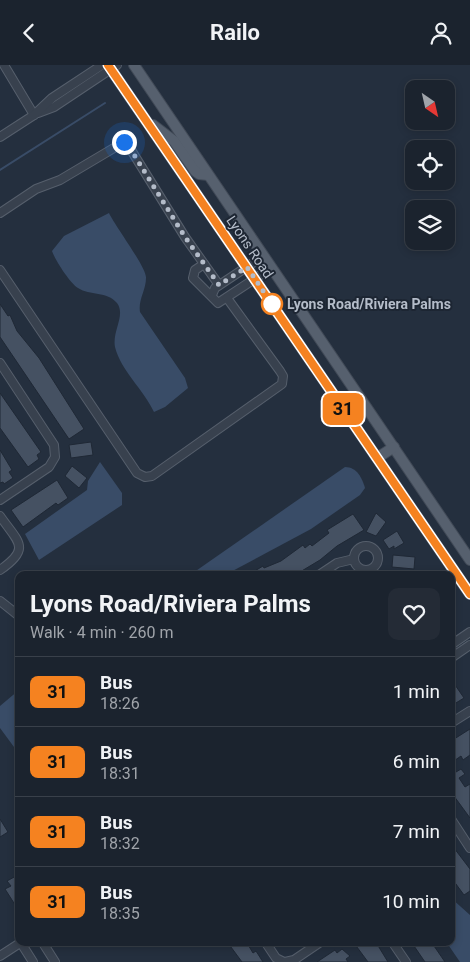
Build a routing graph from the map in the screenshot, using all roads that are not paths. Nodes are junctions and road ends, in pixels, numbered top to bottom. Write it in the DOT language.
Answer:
graph roads {
  1 [pos="4,65"];
  2 [pos="134,65"];
  3 [pos="110,66"];
  4 [pos="34,115"];
  5 [pos="146,120"];
  6 [pos="0,137"];
  7 [pos="208,175"];
  8 [pos="0,213"];
  9 [pos="263,256"];
  10 [pos="204,264"];
  11 [pos="247,267"];
  12 [pos="271,268"];
  13 [pos="0,270"];
  14 [pos="255,278"];
  15 [pos="219,285"];
  16 [pos="212,295"];
  17 [pos="227,298"];
  18 [pos="0,363"];
  19 [pos="394,447"];
  20 [pos="377,458"];
  21 [pos="0,500"];
  22 [pos="0,516"];
  23 [pos="354,559"];
  24 [pos="470,560"];
  25 [pos="0,570"];
  26 [pos="325,571"];
  27 [pos="454,571"];
  28 [pos="455,572"];
  29 [pos="470,594"];
  30 [pos="0,601"];
  31 [pos="15,613"];
  32 [pos="470,632"];
  33 [pos="455,642"];
  34 [pos="470,645"];
  35 [pos="455,655"];
  36 [pos="470,711"];
  37 [pos="455,720"];
  38 [pos="455,825"];
  39 [pos="470,847"];
  40 [pos="15,946"];
  41 [pos="22,946"];
  42 [pos="45,946"];
  43 [pos="268,946"];
  44 [pos="315,946"];
  45 [pos="395,946"];
  46 [pos="0,956"];
  47 [pos="33,962"];
  48 [pos="55,962"];
  49 [pos="284,962"];
  50 [pos="406,962"];
  1 -- 4 [label="street"];
  2 -- 7 [label="main road, Lyons Road"];
  3 -- 4 [label="street"];
  3 -- 5 [label="main road, Lyons Road"];
  4 -- 6 [label="street"];
  5 -- 7 [label="main road"];
  5 -- 11 [label="main road, Lyons Road"];
  7 -- 9 [label="main road, Lyons Road"];
  8 -- 10 [label="street"];
  9 -- 11 [label="street"];
  9 -- 12 [label="main road, Lyons Road"];
  10 -- 15 [label="street"];
  10 -- 16 [label="street"];
  11 -- 14 [label="main road, Lyons Road"];
  11 -- 15 [label="street"];
  12 -- 14 [label="street"];
  12 -- 19 [label="main road, Lyons Road"];
  13 -- 17 [label="street"];
  14 -- 17 [label="street"];
  14 -- 20 [label="main road, Lyons Road"];
  15 -- 16 [label="street"];
  16 -- 17 [label="street"];
  18 -- 21 [label="street"];
  19 -- 20 [label="main road"];
  19 -- 24 [label="main road, Lyons Road"];
  20 -- 27 [label="main road, Lyons Road"];
  22 -- 25 [label="street"];
  23 -- 26 [label="street"];
  28 -- 29 [label="main road, Lyons Road"];
  30 -- 31 [label="street"];
  32 -- 33 [label="street"];
  34 -- 35 [label="street"];
  36 -- 37 [label="street"];
  38 -- 39 [label="street"];
  40 -- 46 [label="street"];
  41 -- 47 [label="street"];
  42 -- 48 [label="street"];
  43 -- 49 [label="street"];
  44 -- 49 [label="street"];
  45 -- 50 [label="street"];
}
